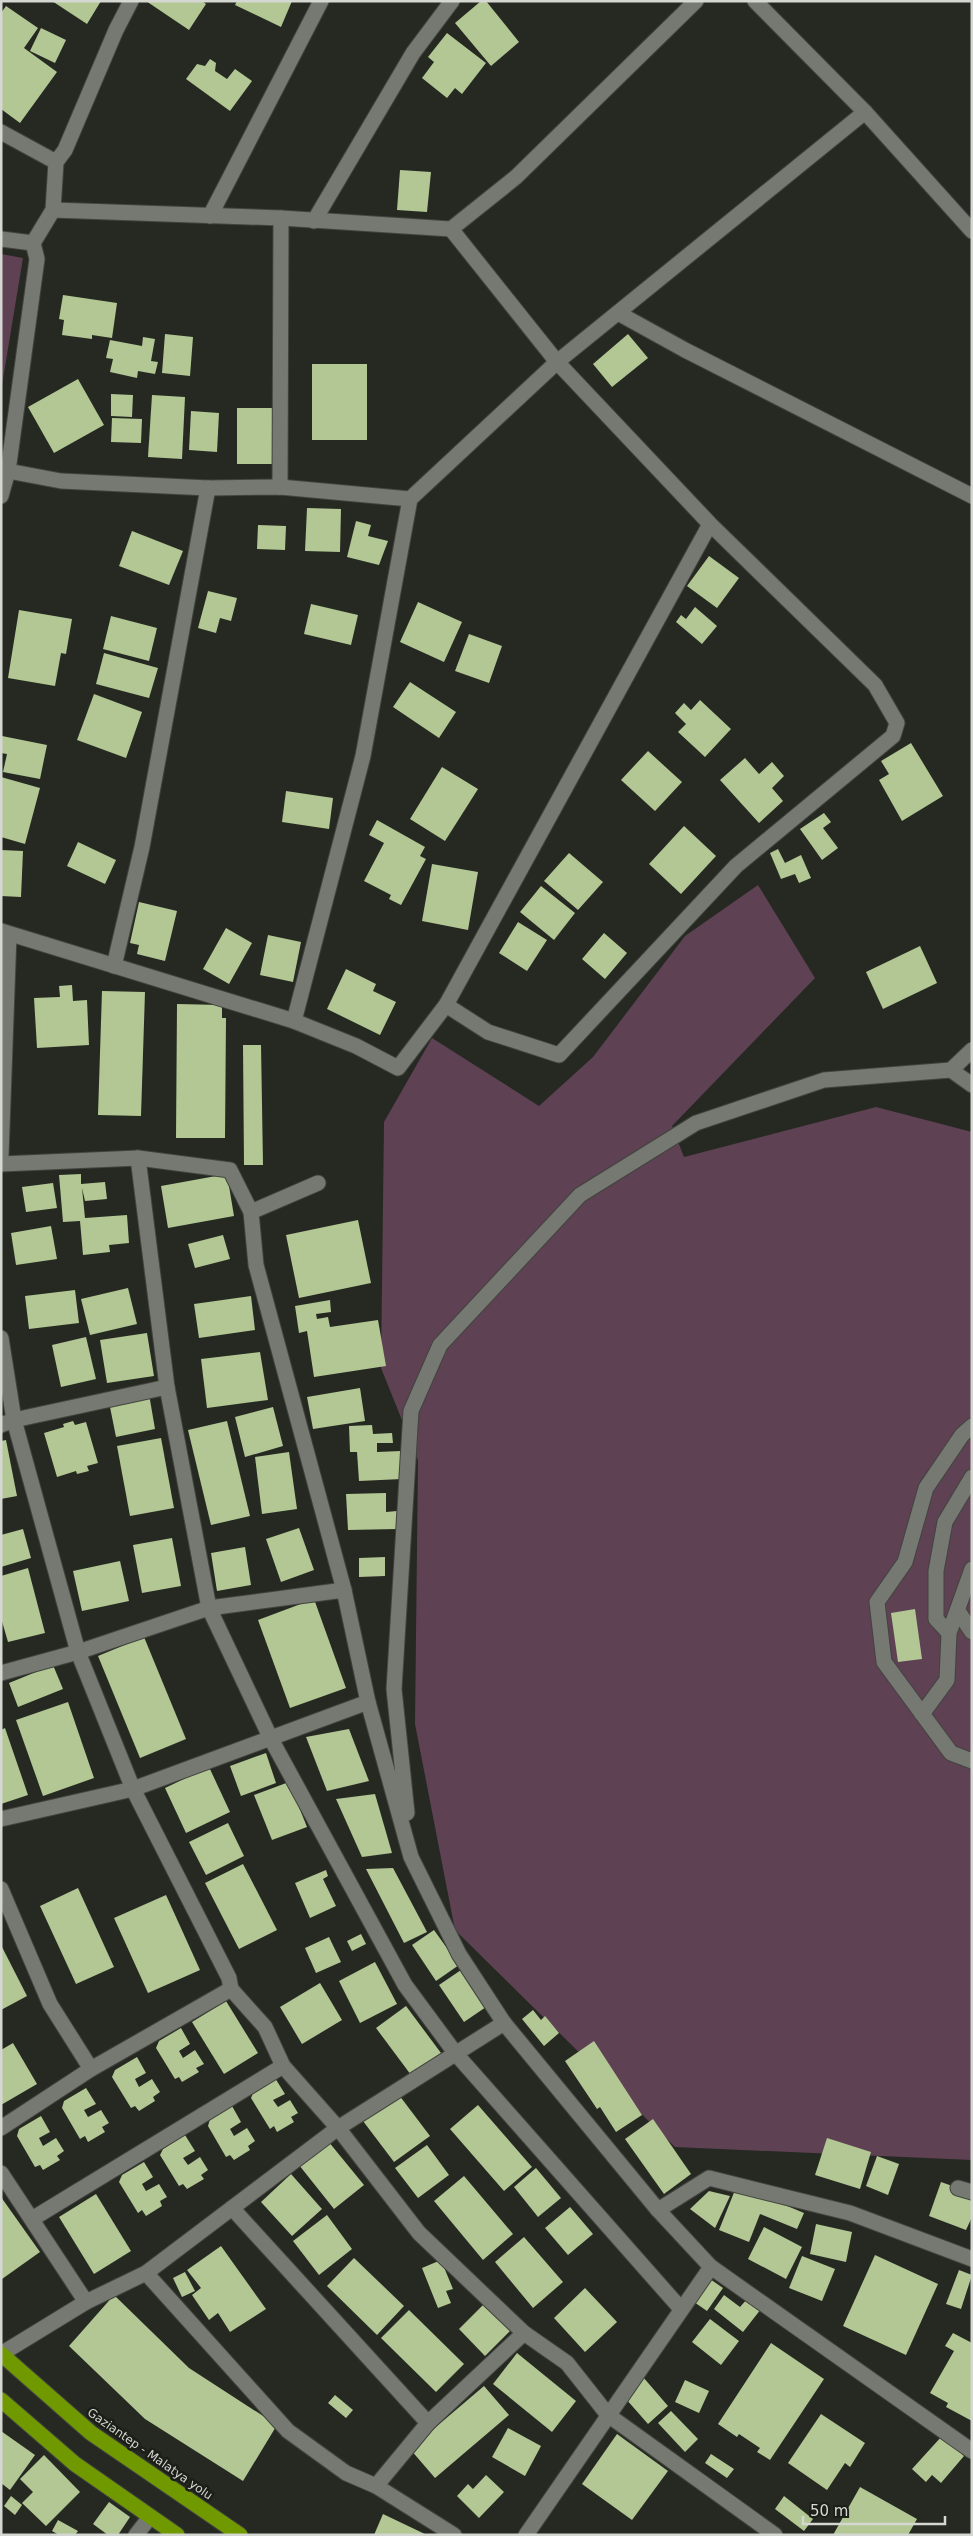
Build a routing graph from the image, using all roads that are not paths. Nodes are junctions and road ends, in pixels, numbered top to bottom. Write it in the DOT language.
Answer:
graph roads {
  1 [pos="131,1"];
  2 [pos="321,1"];
  3 [pos="452,1"];
  4 [pos="696,1"];
  5 [pos="755,1"];
  6 [pos="865,112"];
  7 [pos="1,132"];
  8 [pos="56,162"];
  9 [pos="53,210"];
  10 [pos="210,216"];
  11 [pos="280,218"];
  12 [pos="314,221"];
  13 [pos="451,229"];
  14 [pos="972,231"];
  15 [pos="1,239"];
  16 [pos="33,243"];
  17 [pos="618,313"];
  18 [pos="557,362"];
  19 [pos="8,472"];
  20 [pos="280,487"];
  21 [pos="208,488"];
  22 [pos="1,496"];
  23 [pos="972,496"];
  24 [pos="410,499"];
  25 [pos="710,524"];
  26 [pos="5,933"];
  27 [pos="114,966"];
  28 [pos="446,1005"];
  29 [pos="294,1021"];
  30 [pos="972,1050"];
  31 [pos="951,1070"];
  32 [pos="972,1084"];
  33 [pos="1,1156"];
  34 [pos="138,1158"];
  35 [pos="1,1164"];
  36 [pos="318,1183"];
  37 [pos="251,1212"];
  38 [pos="1,1338"];
  39 [pos="167,1387"];
  40 [pos="8,1422"];
  41 [pos="972,1426"];
  42 [pos="972,1477"];
  43 [pos="972,1569"];
  44 [pos="344,1590"];
  45 [pos="208,1608"];
  46 [pos="958,1611"];
  47 [pos="972,1632"];
  48 [pos="949,1633"];
  49 [pos="78,1652"];
  50 [pos="1,1672"];
  51 [pos="368,1702"];
  52 [pos="922,1714"];
  53 [pos="271,1739"];
  54 [pos="972,1761"];
  55 [pos="133,1789"];
  56 [pos="1,1819"];
  57 [pos="411,1857"];
  58 [pos="1,1889"];
  59 [pos="230,1989"];
  60 [pos="504,2023"];
  61 [pos="456,2054"];
  62 [pos="284,2066"];
  63 [pos="91,2069"];
  64 [pos="1,2128"];
  65 [pos="338,2128"];
  66 [pos="1,2173"];
  67 [pos="232,2208"];
  68 [pos="658,2210"];
  69 [pos="32,2219"];
  70 [pos="972,2259"];
  71 [pos="711,2267"];
  72 [pos="146,2274"];
  73 [pos="86,2302"];
  74 [pos="682,2310"];
  75 [pos="524,2332"];
  76 [pos="1,2354"];
  77 [pos="1,2400"];
  78 [pos="608,2415"];
  79 [pos="428,2424"];
  80 [pos="972,2451"];
  81 [pos="376,2486"];
  82 [pos="150,2517"];
  83 [pos="136,2535"];
  84 [pos="177,2535"];
  85 [pos="240,2535"];
  86 [pos="454,2535"];
  87 [pos="526,2535"];
  88 [pos="775,2535"];
  1 -- 8 [label="street"];
  2 -- 10 [label="street"];
  3 -- 12 [label="street"];
  4 -- 13 [label="street"];
  5 -- 6 [label="street"];
  6 -- 14 [label="street"];
  6 -- 17 [label="street"];
  7 -- 8 [label="street"];
  8 -- 9 [label="street"];
  9 -- 10 [label="street"];
  9 -- 16 [label="street"];
  10 -- 11 [label="street"];
  11 -- 12 [label="street"];
  11 -- 20 [label="street"];
  12 -- 13 [label="street"];
  13 -- 18 [label="street"];
  15 -- 16 [label="street"];
  16 -- 19 [label="street"];
  17 -- 18 [label="street"];
  17 -- 23 [label="street"];
  18 -- 24 [label="street"];
  18 -- 25 [label="street"];
  19 -- 21 [label="street"];
  19 -- 22 [label="street"];
  20 -- 21 [label="street"];
  20 -- 24 [label="street"];
  21 -- 27 [label="street"];
  24 -- 29 [label="street"];
  25 -- 28 [label="street"];
  25 -- 28 [label="street"];
  26 -- 27 [label="street"];
  26 -- 33 [label="street"];
  27 -- 29 [label="street"];
  28 -- 29 [label="street"];
  30 -- 31 [label="street"];
  31 -- 32 [label="street"];
  31 -- 57 [label="street"];
  34 -- 35 [label="street"];
  34 -- 37 [label="street"];
  34 -- 39 [label="street"];
  36 -- 37 [label="street"];
  37 -- 44 [label="street"];
  38 -- 40 [label="street"];
  39 -- 40 [label="street"];
  39 -- 45 [label="street"];
  40 -- 49 [label="street"];
  41 -- 52 [label="street"];
  42 -- 48 [label="street"];
  43 -- 46 [label="street"];
  44 -- 45 [label="street"];
  44 -- 51 [label="street"];
  45 -- 49 [label="street"];
  45 -- 53 [label="street"];
  46 -- 47 [label="street"];
  46 -- 48 [label="street"];
  48 -- 52 [label="street"];
  49 -- 50 [label="street"];
  49 -- 55 [label="street"];
  51 -- 53 [label="street"];
  51 -- 57 [label="street"];
  52 -- 54 [label="street"];
  53 -- 55 [label="street"];
  53 -- 61 [label="street"];
  55 -- 56 [label="street"];
  55 -- 59 [label="street"];
  57 -- 60 [label="street"];
  58 -- 63 [label="street"];
  59 -- 62 [label="street"];
  59 -- 63 [label="street"];
  60 -- 61 [label="street"];
  60 -- 68 [label="street"];
  61 -- 65 [label="street"];
  61 -- 74 [label="street"];
  62 -- 65 [label="street"];
  62 -- 69 [label="street"];
  63 -- 64 [label="street"];
  65 -- 67 [label="street"];
  65 -- 75 [label="street"];
  66 -- 69 [label="street"];
  67 -- 72 [label="street"];
  67 -- 79 [label="street"];
  68 -- 70 [label="street"];
  68 -- 71 [label="street"];
  69 -- 73 [label="street"];
  71 -- 74 [label="street"];
  71 -- 80 [label="street"];
  72 -- 73 [label="street"];
  72 -- 81 [label="street"];
  73 -- 76 [label="street"];
  74 -- 78 [label="street"];
  75 -- 78 [label="street"];
  75 -- 79 [label="street"];
  76 -- 85 [label="highway, Gaziantep - Malatya yolu"];
  77 -- 82 [label="highway"];
  78 -- 87 [label="street"];
  78 -- 88 [label="street"];
  79 -- 81 [label="street"];
  81 -- 86 [label="street"];
  82 -- 83 [label="street"];
  82 -- 84 [label="highway"];
}
